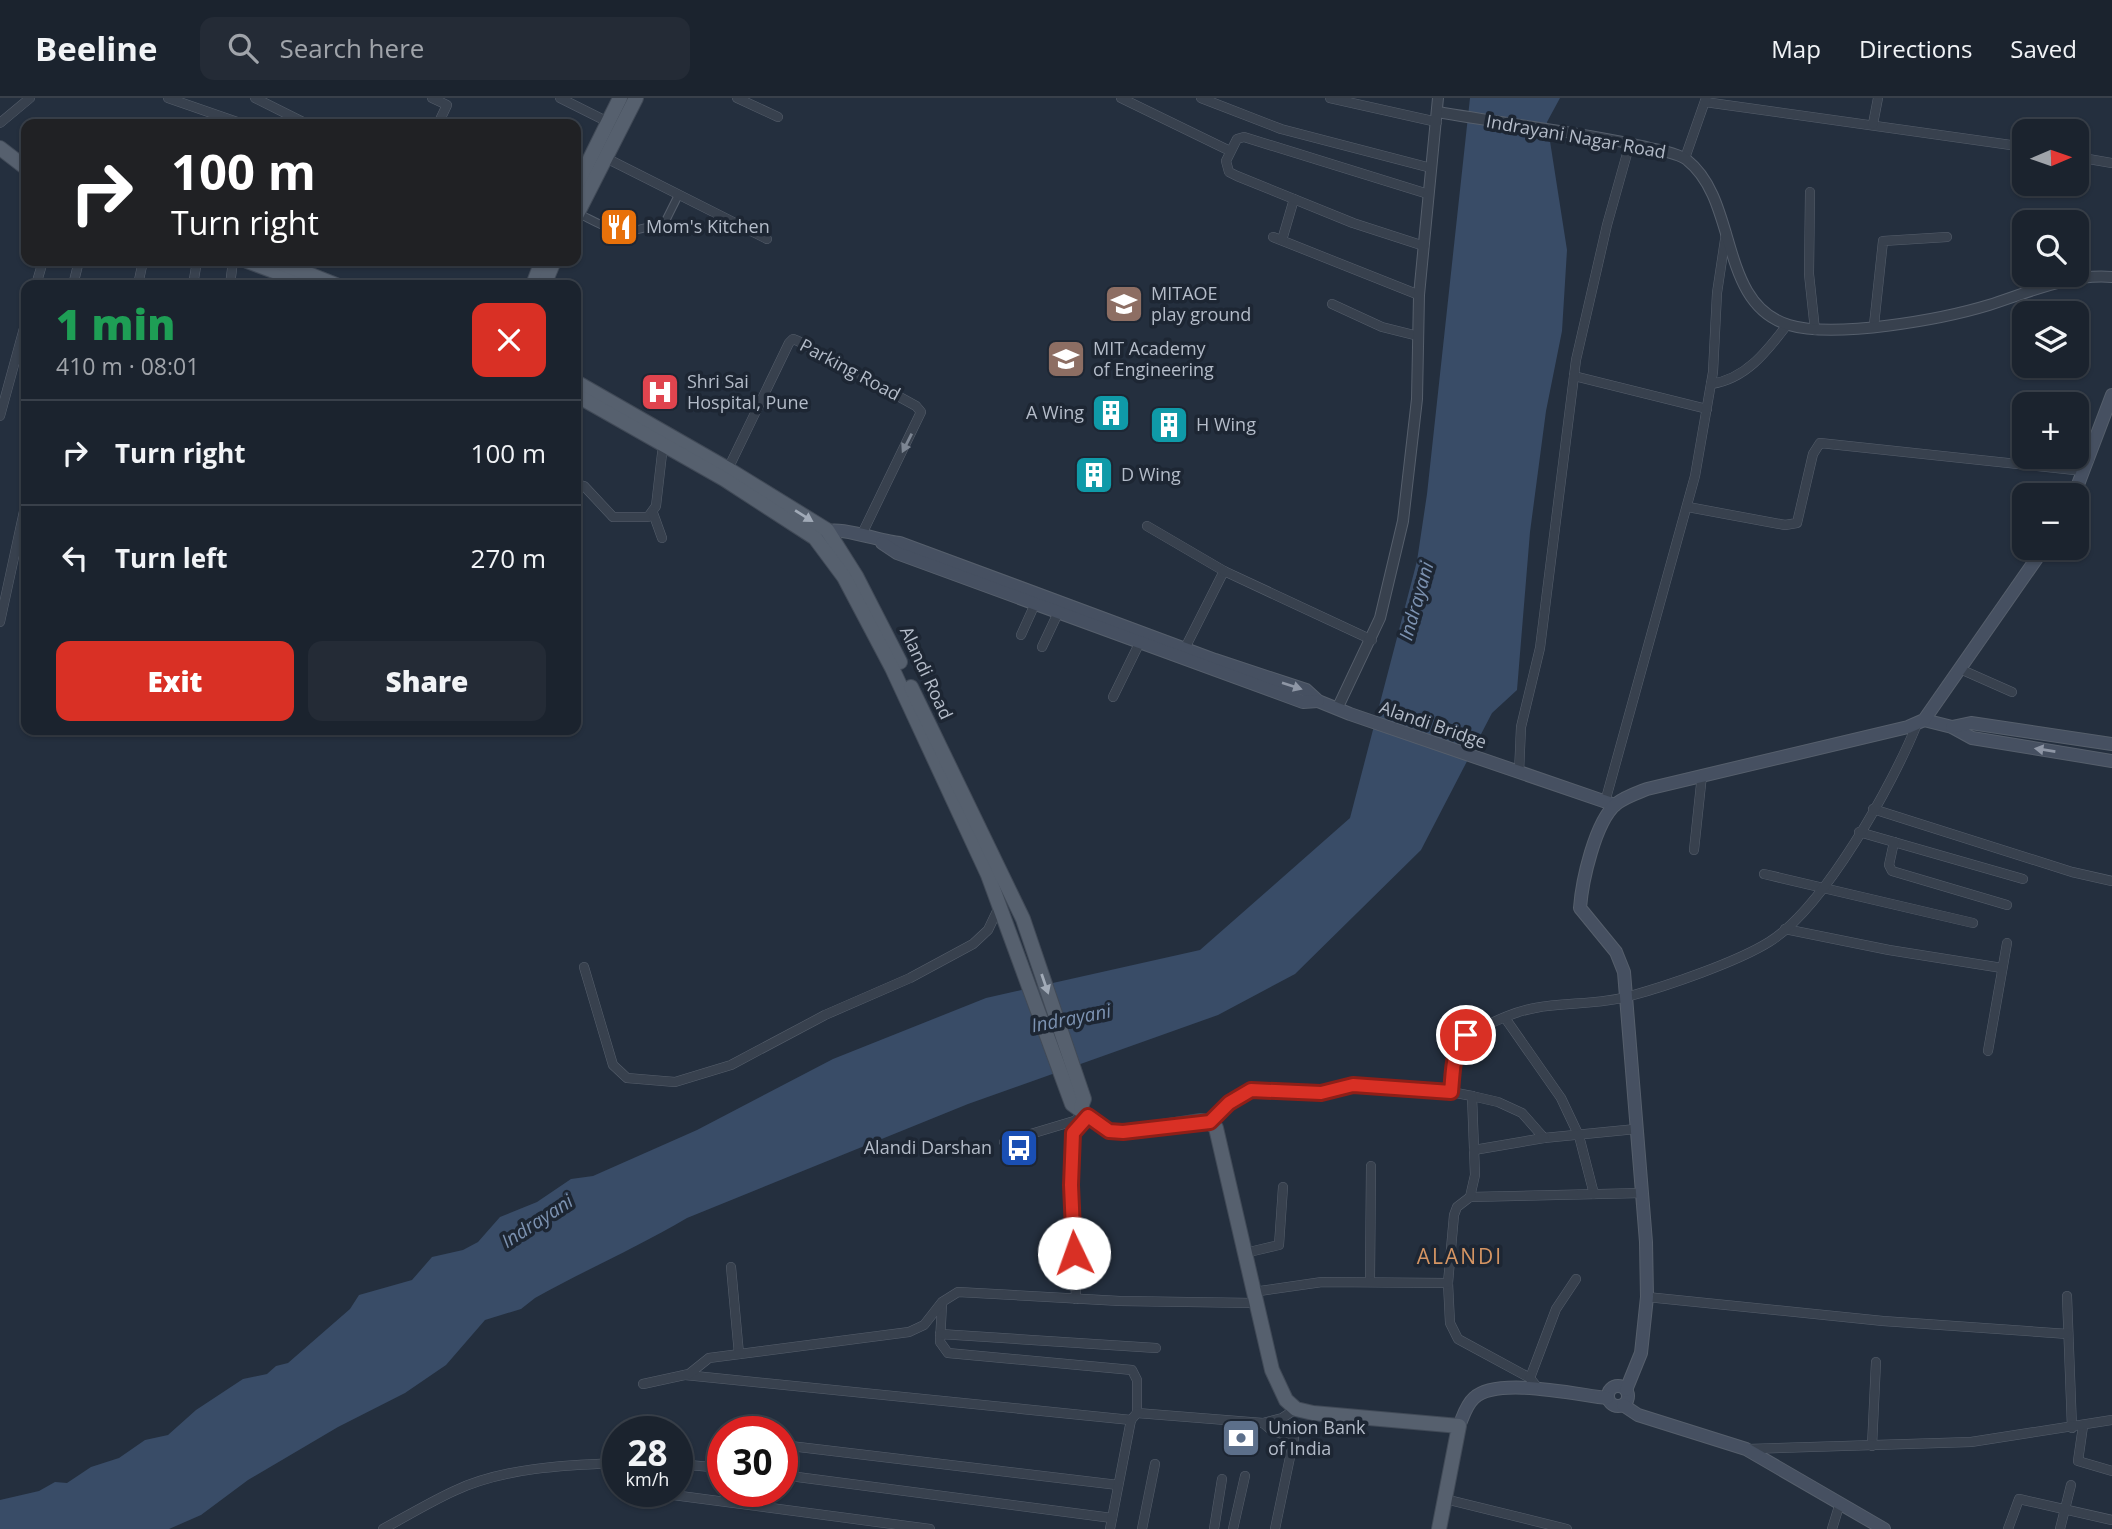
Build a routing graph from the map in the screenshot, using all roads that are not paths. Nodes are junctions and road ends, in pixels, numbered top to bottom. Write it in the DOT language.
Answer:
graph roads {
  1 [pos="30,98"];
  2 [pos="168,98"];
  3 [pos="255,98"];
  4 [pos="432,98"];
  5 [pos="560,98"];
  6 [pos="620,98"];
  7 [pos="636,98"];
  8 [pos="737,98"];
  9 [pos="1121,98"];
  10 [pos="1201,98"];
  11 [pos="1330,98"];
  12 [pos="1438,98"];
  13 [pos="1878,98"];
  14 [pos="1705,100"];
  15 [pos="778,117"];
  16 [pos="1438,117"];
  17 [pos="229,119"];
  18 [pos="297,119"];
  19 [pos="440,119"];
  20 [pos="0,123"];
  21 [pos="1873,124"];
  22 [pos="615,125"];
  23 [pos="1626,143"];
  24 [pos="2012,145"];
  25 [pos="0,148"];
  26 [pos="1230,150"];
  27 [pos="599,155"];
  28 [pos="1685,158"];
  29 [pos="2090,159"];
  30 [pos="21,162"];
  31 [pos="2112,163"];
  32 [pos="1431,168"];
  33 [pos="581,180"];
  34 [pos="1810,192"];
  35 [pos="1428,194"];
  36 [pos="678,196"];
  37 [pos="1294,199"];
  38 [pos="581,204"];
  39 [pos="581,217"];
  40 [pos="1726,233"];
  41 [pos="1947,237"];
  42 [pos="767,239"];
  43 [pos="1424,246"];
  44 [pos="267,266"];
  45 [pos="288,266"];
  46 [pos="2112,277"];
  47 [pos="299,280"];
  48 [pos="324,280"];
  49 [pos="1419,295"];
  50 [pos="1332,304"];
  51 [pos="1787,325"];
  52 [pos="1874,325"];
  53 [pos="1815,330"];
  54 [pos="1418,336"];
  55 [pos="21,339"];
  56 [pos="1574,376"];
  57 [pos="1711,384"];
  58 [pos="581,386"];
  59 [pos="2112,394"];
  60 [pos="581,398"];
  61 [pos="1707,409"];
  62 [pos="0,416"];
  63 [pos="663,445"];
  64 [pos="2012,460"];
  65 [pos="2089,460"];
  66 [pos="726,474"];
  67 [pos="581,485"];
  68 [pos="1688,507"];
  69 [pos="653,513"];
  70 [pos="21,525"];
  71 [pos="1147,526"];
  72 [pos="822,534"];
  73 [pos="861,536"];
  74 [pos="662,538"];
  75 [pos="2036,560"];
  76 [pos="1224,571"];
  77 [pos="1042,603"];
  78 [pos="1065,612"];
  79 [pos="0,622"];
  80 [pos="1021,635"];
  81 [pos="1372,640"];
  82 [pos="1144,642"];
  83 [pos="1042,647"];
  84 [pos="1182,653"];
  85 [pos="1960,669"];
  86 [pos="2012,692"];
  87 [pos="1114,697"];
  88 [pos="1337,709"];
  89 [pos="1920,722"];
  90 [pos="1952,727"];
  91 [pos="2112,744"];
  92 [pos="2112,761"];
  93 [pos="1519,773"];
  94 [pos="1702,775"];
  95 [pos="1610,803"];
  96 [pos="1873,809"];
  97 [pos="1859,832"];
  98 [pos="1894,842"];
  99 [pos="1695,850"];
  100 [pos="990,865"];
  101 [pos="1764,874"];
  102 [pos="2023,879"];
  103 [pos="2112,881"];
  104 [pos="1821,887"];
  105 [pos="2007,905"];
  106 [pos="1000,906"];
  107 [pos="1973,923"];
  108 [pos="1785,929"];
  109 [pos="2007,943"];
  110 [pos="584,967"];
  111 [pos="2002,968"];
  112 [pos="1627,998"];
  113 [pos="1505,1018"];
  114 [pos="1988,1051"];
  115 [pos="1074,1091"];
  116 [pos="1451,1092"];
  117 [pos="1472,1096"];
  118 [pos="1085,1112"];
  119 [pos="1210,1122"];
  120 [pos="1636,1129"];
  121 [pos="1579,1136"];
  122 [pos="1544,1138"];
  123 [pos="1004,1142"];
  124 [pos="1474,1150"];
  125 [pos="1371,1166"];
  126 [pos="1283,1187"];
  127 [pos="1642,1193"];
  128 [pos="1594,1194"];
  129 [pos="1470,1197"];
  130 [pos="1245,1253"];
  131 [pos="731,1267"];
  132 [pos="1576,1279"];
  133 [pos="1370,1280"];
  134 [pos="1448,1283"];
  135 [pos="2067,1296"];
  136 [pos="1647,1297"];
  137 [pos="1254,1298"];
  138 [pos="1076,1299"];
  139 [pos="942,1303"];
  140 [pos="940,1334"];
  141 [pos="2068,1334"];
  142 [pos="1156,1348"];
  143 [pos="739,1354"];
  144 [pos="1876,1362"];
  145 [pos="685,1375"];
  146 [pos="1534,1383"];
  147 [pos="643,1384"];
  148 [pos="1626,1390"];
  149 [pos="1607,1398"];
  150 [pos="1623,1405"];
  151 [pos="1296,1409"];
  152 [pos="1134,1417"];
  153 [pos="2112,1420"];
  154 [pos="1263,1423"];
  155 [pos="1459,1426"];
  156 [pos="2083,1426"];
  157 [pos="2072,1427"];
  158 [pos="1872,1446"];
  159 [pos="798,1447"];
  160 [pos="1746,1449"];
  161 [pos="602,1464"];
  162 [pos="1155,1464"];
  163 [pos="2112,1471"];
  164 [pos="1245,1476"];
  165 [pos="798,1477"];
  166 [pos="1222,1479"];
  167 [pos="1118,1485"];
  168 [pos="2071,1485"];
  169 [pos="693,1498"];
  170 [pos="1445,1499"];
  171 [pos="1840,1503"];
  172 [pos="2065,1509"];
  173 [pos="1112,1518"];
  174 [pos="2112,1520"];
  175 [pos="383,1529"];
  176 [pos="930,1529"];
  177 [pos="1110,1529"];
  178 [pos="1142,1529"];
  179 [pos="1214,1529"];
  180 [pos="1233,1529"];
  181 [pos="1275,1529"];
  182 [pos="1439,1529"];
  183 [pos="1567,1529"];
  184 [pos="1832,1529"];
  185 [pos="1884,1529"];
  186 [pos="2008,1529"];
  187 [pos="2060,1529"];
  1 -- 20 [label="street"];
  2 -- 17 [label="street"];
  3 -- 18 [label="street"];
  4 -- 19 [label="street"];
  5 -- 22 [label="street"];
  6 -- 22 [label="main road"];
  7 -- 22 [label="main road"];
  8 -- 15 [label="street"];
  9 -- 26 [label="street"];
  10 -- 32 [label="street"];
  11 -- 16 [label="street"];
  12 -- 16 [label="street"];
  13 -- 21 [label="street"];
  14 -- 21 [label="street"];
  14 -- 28 [label="street"];
  16 -- 23 [label="street, Indrayani Nagar Road"];
  16 -- 32 [label="street"];
  21 -- 24 [label="street"];
  22 -- 27 [label="main road"];
  23 -- 28 [label="street, Indrayani Nagar Road"];
  23 -- 56 [label="street"];
  25 -- 30 [label="main road"];
  26 -- 35 [label="street"];
  26 -- 37 [label="street"];
  27 -- 33 [label="main road"];
  27 -- 36 [label="street"];
  27 -- 38 [label="main road"];
  28 -- 40 [label="street, Indrayani Nagar Road"];
  29 -- 31 [label="street"];
  32 -- 35 [label="street"];
  34 -- 53 [label="street"];
  35 -- 43 [label="street"];
  36 -- 39 [label="street"];
  36 -- 42 [label="street"];
  37 -- 43 [label="street"];
  37 -- 49 [label="street"];
  40 -- 51 [label="street, Indrayani Nagar Road"];
  40 -- 57 [label="street"];
  41 -- 52 [label="street"];
  43 -- 49 [label="street"];
  44 -- 47 [label="main road"];
  45 -- 48 [label="main road"];
  46 -- 52 [label="street, Indrayani Nagar Road"];
  49 -- 54 [label="street"];
  50 -- 54 [label="street"];
  51 -- 53 [label="street, Indrayani Nagar Road"];
  51 -- 57 [label="street"];
  52 -- 53 [label="street, Indrayani Nagar Road"];
  54 -- 81 [label="street"];
  55 -- 62 [label="street"];
  56 -- 61 [label="street"];
  56 -- 93 [label="street"];
  57 -- 61 [label="street"];
  58 -- 66 [label="main road, Alandi Road"];
  59 -- 65 [label="main road"];
  60 -- 63 [label="main road"];
  61 -- 68 [label="street"];
  63 -- 66 [label="main road"];
  63 -- 69 [label="street"];
  64 -- 68 [label="street"];
  66 -- 72 [label="main road, Alandi Road, one-way"];
  66 -- 72 [label="main road, Alandi Road"];
  66 -- 73 [label="street, Parking Road, one-way"];
  67 -- 69 [label="street"];
  68 -- 95 [label="street"];
  69 -- 74 [label="street"];
  70 -- 79 [label="street"];
  71 -- 76 [label="street"];
  72 -- 73 [label="main road, Alandi Bridge"];
  72 -- 100 [label="main road, Alandi Road"];
  73 -- 77 [label="main road, Alandi Bridge"];
  75 -- 85 [label="main road"];
  76 -- 81 [label="street"];
  76 -- 84 [label="street"];
  77 -- 78 [label="main road, Alandi Bridge"];
  77 -- 80 [label="street"];
  78 -- 82 [label="main road, Alandi Bridge"];
  78 -- 83 [label="street"];
  81 -- 88 [label="street"];
  82 -- 84 [label="main road, Alandi Bridge"];
  82 -- 87 [label="street"];
  84 -- 88 [label="main road, Alandi Bridge"];
  85 -- 86 [label="street"];
  85 -- 89 [label="main road"];
  88 -- 93 [label="main road, Alandi Bridge"];
  89 -- 90 [label="main road"];
  89 -- 94 [label="main road"];
  89 -- 96 [label="street"];
  90 -- 91 [label="main road"];
  92 -- 90 [label="main road, one-way"];
  93 -- 95 [label="main road, Alandi Bridge"];
  94 -- 95 [label="main road"];
  94 -- 99 [label="street"];
  95 -- 112 [label="main road"];
  96 -- 97 [label="street"];
  96 -- 103 [label="street"];
  97 -- 98 [label="street"];
  97 -- 104 [label="street"];
  98 -- 102 [label="street"];
  98 -- 105 [label="street"];
  100 -- 106 [label="main road, Alandi Road"];
  100 -- 115 [label="main road, Alandi Road, one-way"];
  101 -- 104 [label="street"];
  104 -- 107 [label="street"];
  104 -- 108 [label="street"];
  106 -- 110 [label="street"];
  106 -- 115 [label="main road, Alandi Road"];
  108 -- 111 [label="street"];
  108 -- 112 [label="street"];
  109 -- 111 [label="street"];
  111 -- 114 [label="street"];
  112 -- 113 [label="street"];
  112 -- 120 [label="main road"];
  113 -- 116 [label="street"];
  113 -- 121 [label="street"];
  115 -- 118 [label="main road"];
  116 -- 117 [label="street"];
  116 -- 119 [label="street"];
  117 -- 122 [label="street"];
  117 -- 124 [label="street"];
  118 -- 119 [label="main road"];
  118 -- 123 [label="street"];
  118 -- 138 [label="street"];
  119 -- 130 [label="main road"];
  120 -- 121 [label="street"];
  120 -- 127 [label="main road"];
  121 -- 122 [label="street"];
  121 -- 128 [label="street"];
  122 -- 124 [label="street"];
  124 -- 129 [label="street"];
  125 -- 133 [label="street"];
  126 -- 130 [label="street"];
  127 -- 128 [label="street"];
  127 -- 136 [label="main road"];
  128 -- 129 [label="street"];
  129 -- 134 [label="street"];
  130 -- 137 [label="main road"];
  131 -- 143 [label="street"];
  132 -- 146 [label="street"];
  133 -- 134 [label="street"];
  133 -- 137 [label="street"];
  134 -- 146 [label="street"];
  135 -- 141 [label="street"];
  136 -- 141 [label="street"];
  136 -- 148 [label="main road"];
  137 -- 138 [label="street"];
  137 -- 151 [label="main road"];
  138 -- 139 [label="street"];
  139 -- 140 [label="street"];
  139 -- 143 [label="street"];
  140 -- 142 [label="street"];
  140 -- 152 [label="street"];
  141 -- 157 [label="street"];
  143 -- 145 [label="street"];
  144 -- 158 [label="street"];
  145 -- 147 [label="street"];
  145 -- 152 [label="street"];
  146 -- 149 [label="main road"];
  146 -- 155 [label="main road"];
  148 -- 149 [label="main road"];
  148 -- 150 [label="main road"];
  149 -- 150 [label="main road"];
  150 -- 160 [label="main road"];
  151 -- 154 [label="street"];
  151 -- 155 [label="main road"];
  152 -- 154 [label="street"];
  152 -- 167 [label="street"];
  153 -- 156 [label="street"];
  154 -- 181 [label="street"];
  155 -- 170 [label="main road"];
  156 -- 157 [label="street"];
  156 -- 163 [label="street"];
  157 -- 158 [label="street"];
  158 -- 160 [label="street"];
  159 -- 167 [label="street"];
  160 -- 171 [label="main road"];
  161 -- 175 [label="street"];
  162 -- 178 [label="street"];
  164 -- 180 [label="street"];
  165 -- 173 [label="street"];
  166 -- 179 [label="street"];
  167 -- 173 [label="street"];
  168 -- 172 [label="street"];
  169 -- 176 [label="street"];
  170 -- 182 [label="main road"];
  170 -- 183 [label="street"];
  171 -- 184 [label="street"];
  171 -- 185 [label="main road"];
  172 -- 174 [label="street"];
  172 -- 186 [label="street"];
  172 -- 187 [label="street"];
  173 -- 177 [label="street"];
}
